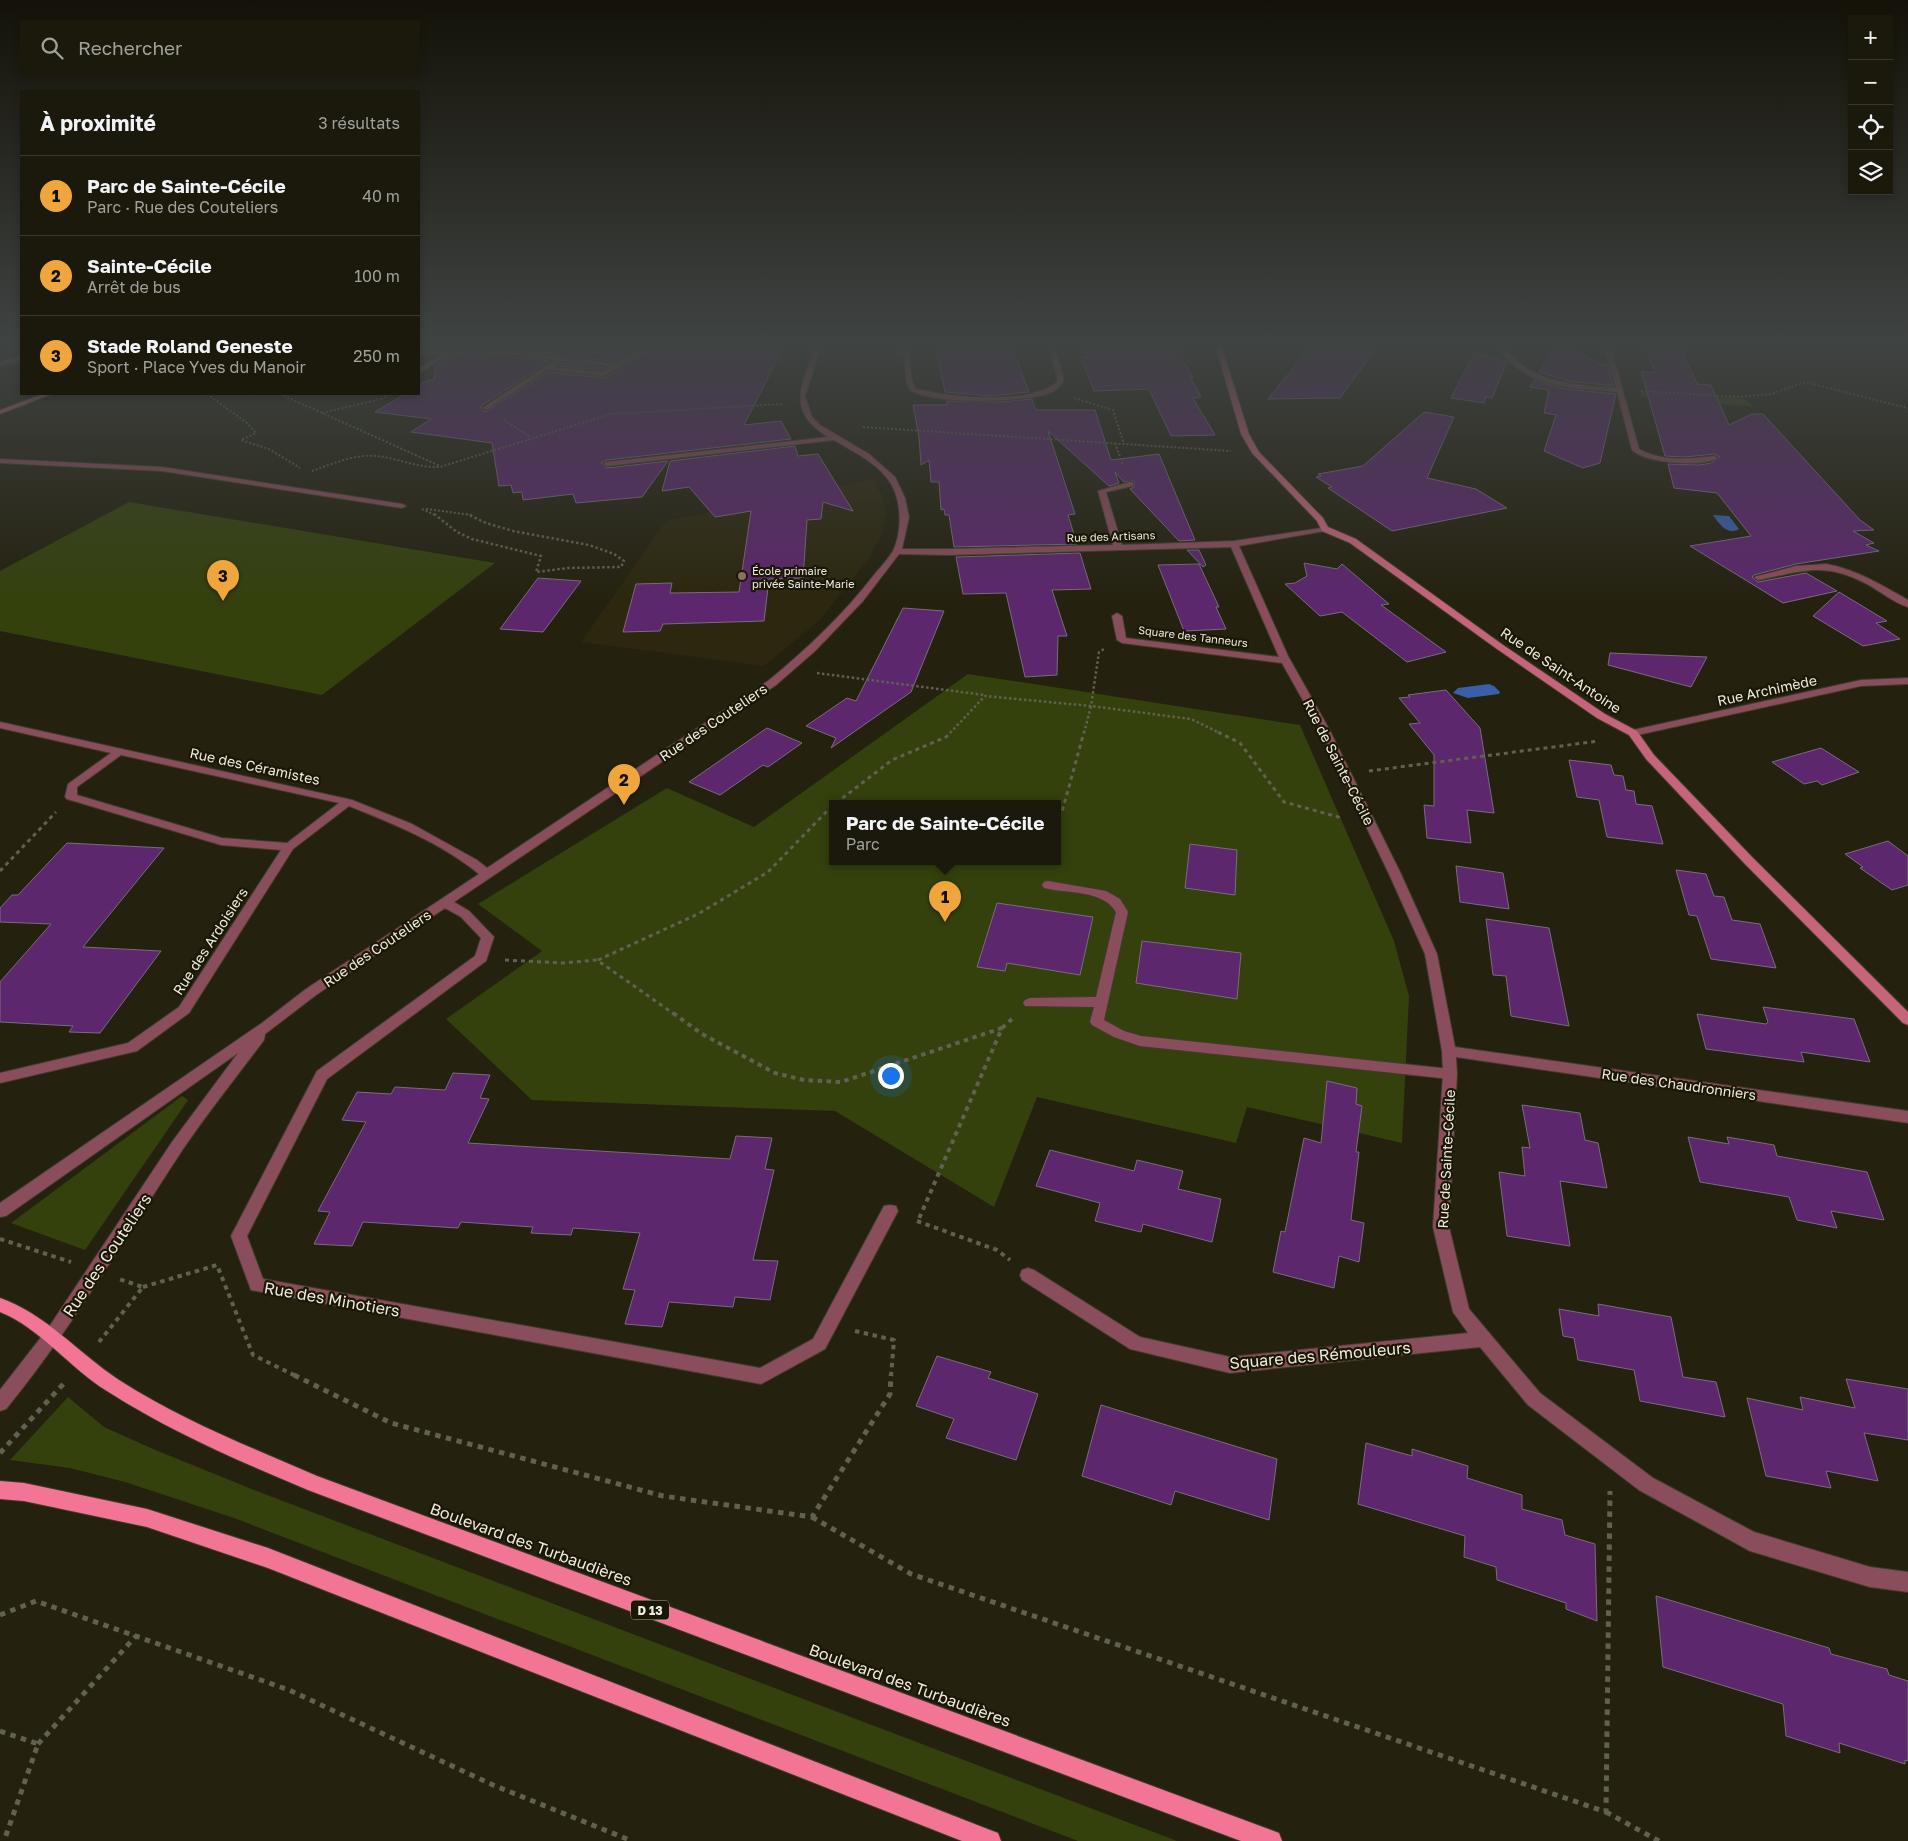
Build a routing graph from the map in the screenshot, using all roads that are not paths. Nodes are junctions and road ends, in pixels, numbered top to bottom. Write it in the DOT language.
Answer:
graph roads {
  1 [pos="822,430"];
  2 [pos="1245,430"];
  3 [pos="1631,430"];
  4 [pos="834,438"];
  5 [pos="1714,458"];
  6 [pos="0,461"];
  7 [pos="607,464"];
  8 [pos="1130,484"];
  9 [pos="402,506"];
  10 [pos="1325,529"];
  11 [pos="1234,544"];
  12 [pos="1118,547"];
  13 [pos="897,551"];
  14 [pos="1758,577"];
  15 [pos="1908,604"];
  16 [pos="1117,616"];
  17 [pos="1286,660"];
  18 [pos="1908,681"];
  19 [pos="0,725"];
  20 [pos="1634,733"];
  21 [pos="120,751"];
  22 [pos="348,802"];
  23 [pos="288,847"];
  24 [pos="488,875"];
  25 [pos="1048,885"];
  26 [pos="444,902"];
  27 [pos="1102,1002"];
  28 [pos="1030,1003"];
  29 [pos="1908,1020"];
  30 [pos="267,1026"];
  31 [pos="1449,1051"];
  32 [pos="1450,1074"];
  33 [pos="0,1078"];
  34 [pos="1908,1117"];
  35 [pos="0,1211"];
  36 [pos="890,1211"];
  37 [pos="1028,1275"];
  38 [pos="0,1305"];
  39 [pos="52,1336"];
  40 [pos="1483,1339"];
  41 [pos="0,1404"];
  42 [pos="0,1490"];
  43 [pos="1908,1582"];
  44 [pos="990,1841"];
  45 [pos="1271,1841"];
  1 -- 4 [label="street, Rue des Couteliers"];
  2 -- 10 [label="street, Rue de Saint-Antoine"];
  3 -- 5 [label="street"];
  4 -- 7 [label="street"];
  4 -- 13 [label="street, Rue des Couteliers"];
  6 -- 9 [label="street"];
  8 -- 12 [label="street"];
  10 -- 11 [label="street, Rue des Artisans"];
  10 -- 20 [label="street, Rue de Saint-Antoine"];
  11 -- 12 [label="street, Rue des Artisans"];
  11 -- 17 [label="street, Rue de Sainte-Cécile"];
  12 -- 13 [label="street, Rue des Artisans"];
  13 -- 24 [label="street, Rue des Couteliers"];
  14 -- 15 [label="street"];
  16 -- 17 [label="street, Square des Tanneurs"];
  17 -- 31 [label="street, Rue de Sainte-Cécile"];
  18 -- 20 [label="street, Rue Archimède"];
  19 -- 21 [label="street, Rue des Céramistes"];
  20 -- 29 [label="street, Rue de Saint-Antoine"];
  21 -- 22 [label="street, Rue des Céramistes"];
  21 -- 23 [label="street"];
  22 -- 23 [label="street, Rue des Ardoisiers"];
  22 -- 24 [label="street, Rue des Céramistes"];
  23 -- 33 [label="street, Rue des Ardoisiers"];
  24 -- 26 [label="street, Rue des Couteliers"];
  25 -- 27 [label="street"];
  26 -- 30 [label="street, Rue des Couteliers"];
  26 -- 36 [label="street, Rue des Minotiers"];
  27 -- 28 [label="street"];
  27 -- 32 [label="street"];
  30 -- 35 [label="street, Rue des Couteliers"];
  30 -- 39 [label="street, Rue des Couteliers"];
  31 -- 32 [label="street, Rue de Sainte-Cécile"];
  31 -- 34 [label="street, Rue des Chaudronniers"];
  32 -- 40 [label="street, Rue de Sainte-Cécile"];
  37 -- 40 [label="street, Square des Rémouleurs"];
  38 -- 39 [label="main road, Boulevard des Turbaudières / D 13"];
  39 -- 41 [label="street, Rue des Couteliers"];
  39 -- 45 [label="main road, Boulevard des Turbaudières / D 13"];
  40 -- 43 [label="street, Rue de Sainte-Cécile"];
  42 -- 44 [label="main road"];
}
